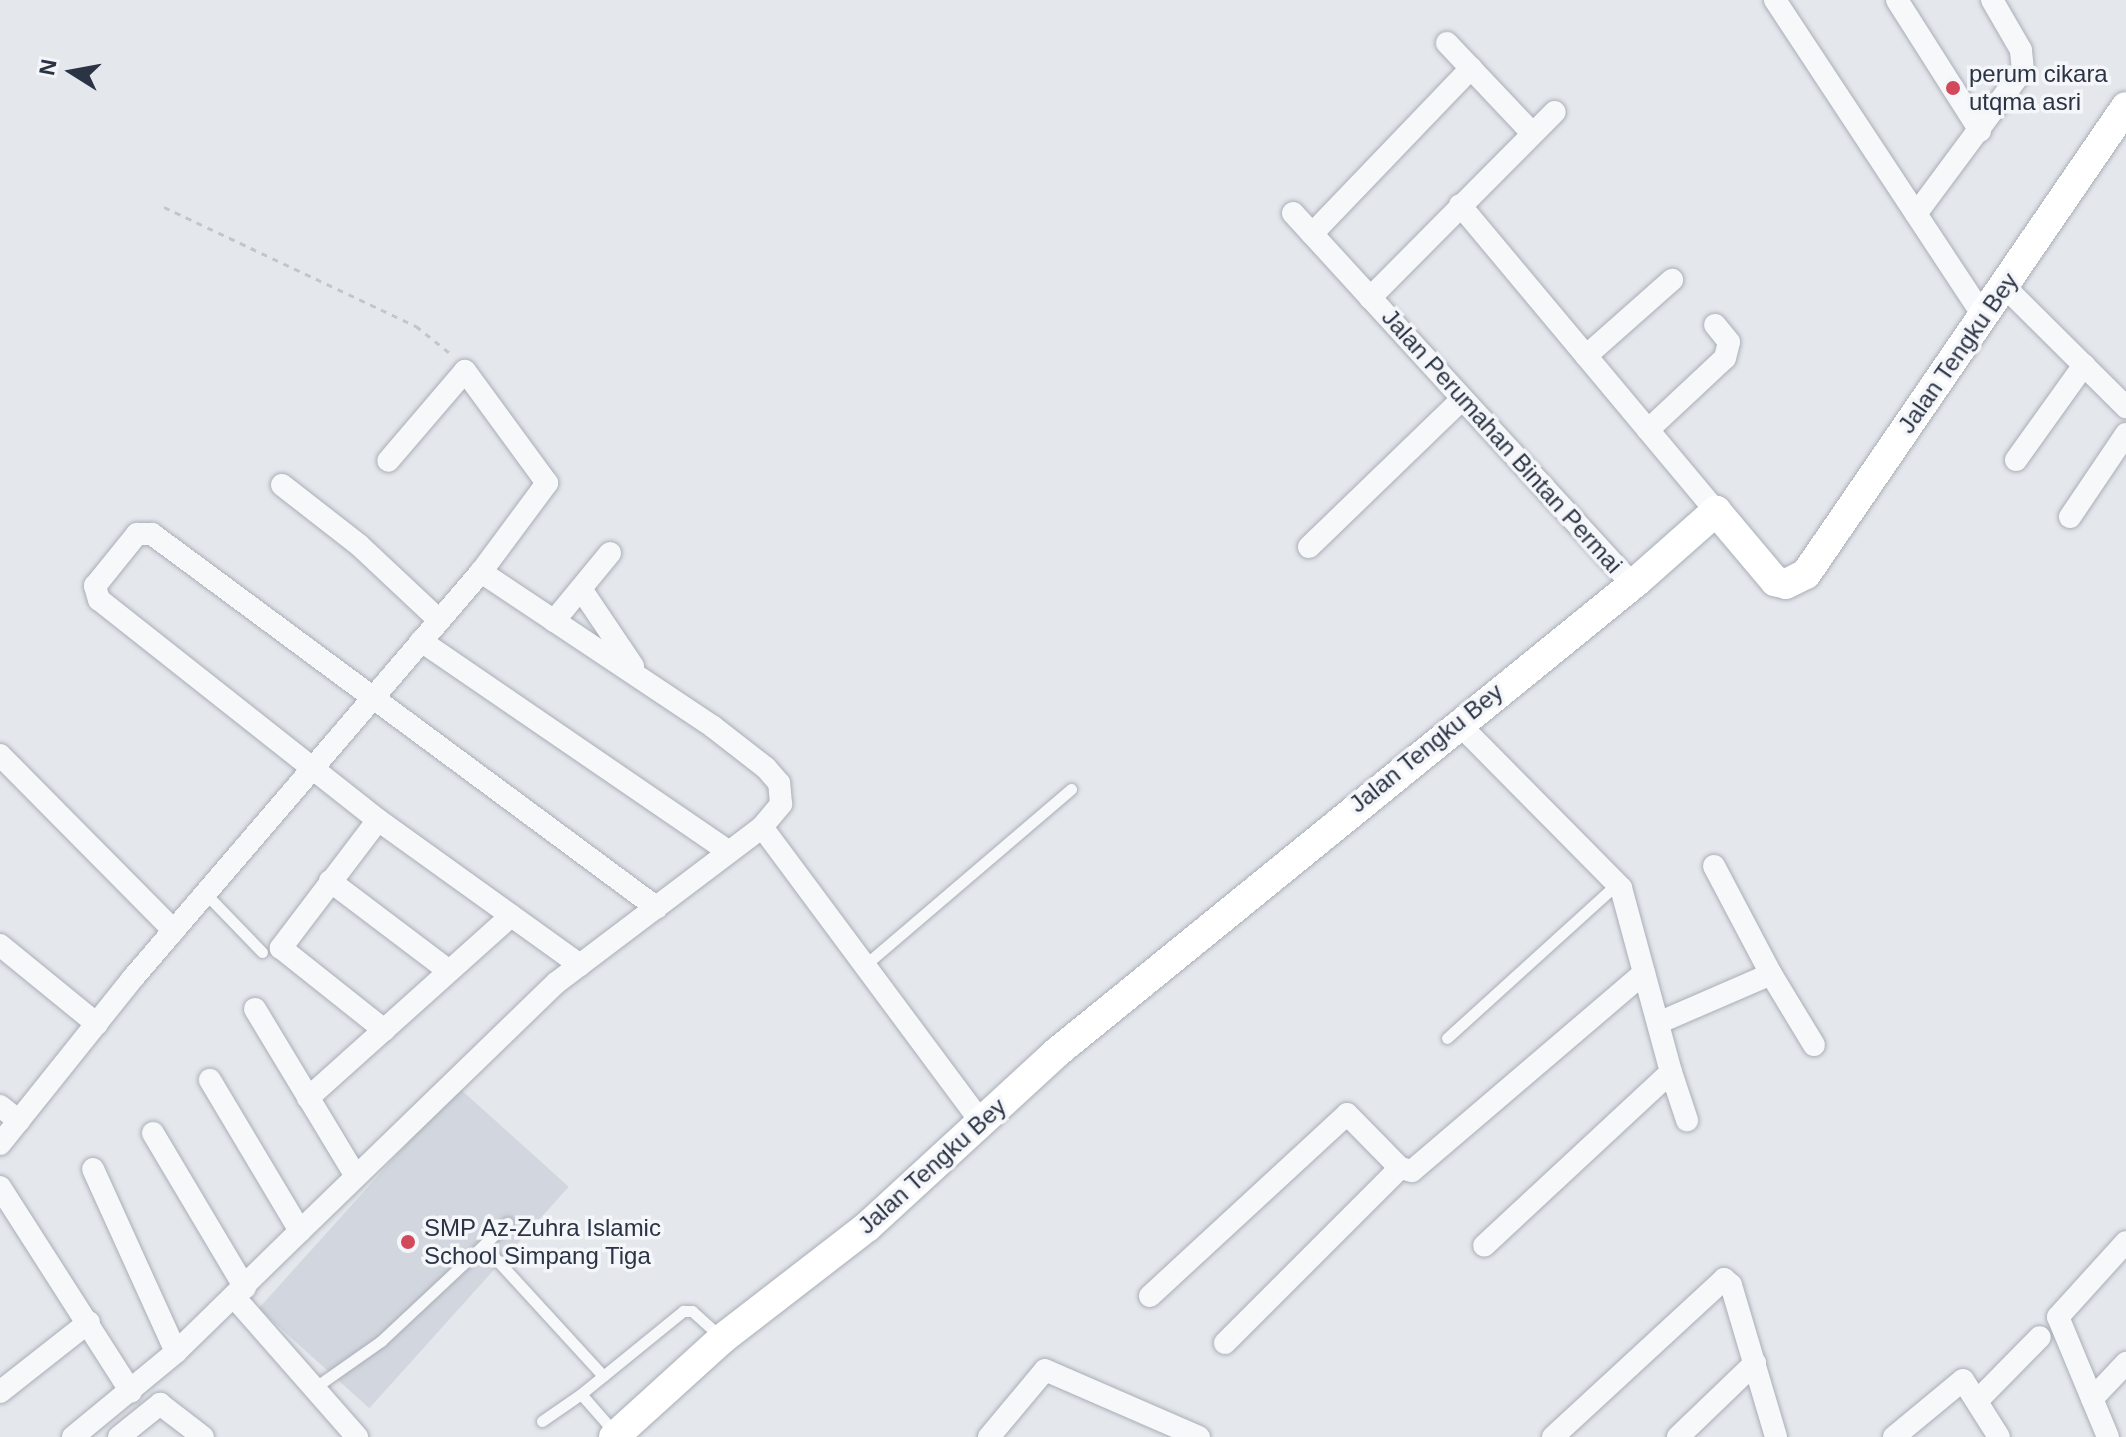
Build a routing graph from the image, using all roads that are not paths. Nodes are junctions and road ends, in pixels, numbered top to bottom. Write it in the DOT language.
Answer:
graph roads {
  1 [pos="1775,0"];
  2 [pos="1897,0"];
  3 [pos="1992,0"];
  4 [pos="1447,43"];
  5 [pos="1471,68"];
  6 [pos="2126,107"];
  7 [pos="1555,112"];
  8 [pos="1980,131"];
  9 [pos="1532,133"];
  10 [pos="1460,205"];
  11 [pos="1293,213"];
  12 [pos="1916,214"];
  13 [pos="1312,234"];
  14 [pos="1672,280"];
  15 [pos="2004,286"];
  16 [pos="1370,298"];
  17 [pos="1983,316"];
  18 [pos="1715,325"];
  19 [pos="1586,356"];
  20 [pos="2084,365"];
  21 [pos="1461,400"];
  22 [pos="2126,407"];
  23 [pos="1648,430"];
  24 [pos="2126,434"];
  25 [pos="2016,460"];
  26 [pos="388,461"];
  27 [pos="282,485"];
  28 [pos="1716,511"];
  29 [pos="2070,517"];
  30 [pos="1309,547"];
  31 [pos="610,553"];
  32 [pos="481,572"];
  33 [pos="1633,585"];
  34 [pos="581,589"];
  35 [pos="439,620"];
  36 [pos="554,621"];
  37 [pos="421,641"];
  38 [pos="638,674"];
  39 [pos="371,698"];
  40 [pos="1458,723"];
  41 [pos="0,755"];
  42 [pos="313,767"];
  43 [pos="1071,789"];
  44 [pos="378,820"];
  45 [pos="762,827"];
  46 [pos="729,852"];
  47 [pos="1714,866"];
  48 [pos="330,881"];
  49 [pos="1617,884"];
  50 [pos="205,893"];
  51 [pos="657,908"];
  52 [pos="511,916"];
  53 [pos="174,931"];
  54 [pos="0,945"];
  55 [pos="262,952"];
  56 [pos="580,965"];
  57 [pos="865,965"];
  58 [pos="449,971"];
  59 [pos="1644,973"];
  60 [pos="1771,974"];
  61 [pos="255,1009"];
  62 [pos="1658,1023"];
  63 [pos="97,1024"];
  64 [pos="384,1030"];
  65 [pos="1447,1038"];
  66 [pos="1814,1045"];
  67 [pos="1671,1072"];
  68 [pos="210,1080"];
  69 [pos="308,1098"];
  70 [pos="0,1106"];
  71 [pos="1687,1120"];
  72 [pos="19,1121"];
  73 [pos="981,1122"];
  74 [pos="153,1133"];
  75 [pos="0,1144"];
  76 [pos="1400,1168"];
  77 [pos="93,1169"];
  78 [pos="355,1175"];
  79 [pos="0,1187"];
  80 [pos="507,1223"];
  81 [pos="300,1231"];
  82 [pos="2126,1242"];
  83 [pos="1484,1246"];
  84 [pos="485,1247"];
  85 [pos="240,1293"];
  86 [pos="1150,1296"];
  87 [pos="89,1322"];
  88 [pos="2040,1337"];
  89 [pos="722,1339"];
  90 [pos="1225,1343"];
  91 [pos="176,1352"];
  92 [pos="1755,1363"];
  93 [pos="2126,1363"];
  94 [pos="603,1376"];
  95 [pos="314,1388"];
  96 [pos="0,1392"];
  97 [pos="131,1392"];
  98 [pos="581,1394"];
  99 [pos="2092,1399"];
  100 [pos="1978,1400"];
  101 [pos="542,1421"];
  102 [pos="616,1436"];
  103 [pos="991,1436"];
  104 [pos="73,1437"];
  105 [pos="119,1437"];
  106 [pos="203,1437"];
  107 [pos="357,1437"];
  108 [pos="1199,1437"];
  109 [pos="1553,1437"];
  110 [pos="1678,1437"];
  111 [pos="1776,1437"];
  112 [pos="1894,1437"];
  113 [pos="1999,1437"];
  114 [pos="2108,1437"];
  1 -- 12 [label="street"];
  2 -- 8 [label="street"];
  3 -- 8 [label="street"];
  4 -- 5 [label="street"];
  5 -- 9 [label="street"];
  5 -- 13 [label="street"];
  6 -- 15 [label="main road, Jalan Tengku Bey"];
  7 -- 9 [label="street, Jalan Perumahan Bintan Permai"];
  8 -- 12 [label="street"];
  9 -- 10 [label="street, Jalan Perumahan Bintan Permai"];
  10 -- 16 [label="street, Jalan Perumahan Bintan Permai"];
  10 -- 19 [label="street"];
  11 -- 13 [label="street, Jalan Perumahan Bintan Permai"];
  12 -- 17 [label="street"];
  13 -- 16 [label="street, Jalan Perumahan Bintan Permai"];
  14 -- 19 [label="street"];
  15 -- 17 [label="main road, Jalan Tengku Bey"];
  15 -- 20 [label="street"];
  16 -- 21 [label="street, Jalan Perumahan Bintan Permai"];
  17 -- 28 [label="main road, Jalan Tengku Bey"];
  18 -- 23 [label="street"];
  19 -- 23 [label="street"];
  20 -- 22 [label="street"];
  20 -- 25 [label="street"];
  21 -- 30 [label="street"];
  21 -- 33 [label="street, Jalan Perumahan Bintan Permai"];
  23 -- 28 [label="street"];
  24 -- 29 [label="street"];
  26 -- 32 [label="street"];
  27 -- 35 [label="street"];
  28 -- 33 [label="main road, Jalan Tengku Bey"];
  31 -- 34 [label="street"];
  32 -- 35 [label="street"];
  32 -- 36 [label="street"];
  33 -- 40 [label="main road, Jalan Tengku Bey"];
  34 -- 36 [label="street"];
  34 -- 38 [label="street"];
  35 -- 37 [label="street"];
  36 -- 38 [label="street"];
  37 -- 39 [label="street"];
  37 -- 46 [label="street"];
  38 -- 45 [label="street"];
  39 -- 42 [label="street"];
  39 -- 42 [label="street"];
  39 -- 51 [label="street"];
  40 -- 49 [label="street"];
  40 -- 73 [label="main road, Jalan Tengku Bey"];
  41 -- 53 [label="street"];
  42 -- 44 [label="street"];
  42 -- 50 [label="street"];
  43 -- 57 [label="lane"];
  44 -- 48 [label="street"];
  44 -- 52 [label="street"];
  45 -- 46 [label="street"];
  45 -- 57 [label="street"];
  46 -- 51 [label="street"];
  47 -- 60 [label="street"];
  48 -- 58 [label="street"];
  48 -- 64 [label="street"];
  49 -- 59 [label="street"];
  49 -- 65 [label="lane"];
  50 -- 53 [label="street"];
  50 -- 55 [label="lane"];
  51 -- 56 [label="street"];
  52 -- 56 [label="street"];
  52 -- 58 [label="street"];
  53 -- 63 [label="street"];
  54 -- 63 [label="street"];
  56 -- 78 [label="street"];
  57 -- 73 [label="street"];
  58 -- 64 [label="street"];
  59 -- 62 [label="street"];
  59 -- 76 [label="street"];
  60 -- 62 [label="street"];
  60 -- 66 [label="street"];
  61 -- 69 [label="street"];
  62 -- 67 [label="street"];
  63 -- 72 [label="street"];
  64 -- 69 [label="street"];
  67 -- 71 [label="street"];
  67 -- 83 [label="street"];
  68 -- 81 [label="street"];
  69 -- 78 [label="street"];
  70 -- 72 [label="street"];
  72 -- 75 [label="street"];
  73 -- 89 [label="main road, Jalan Tengku Bey"];
  74 -- 85 [label="street"];
  76 -- 86 [label="street"];
  76 -- 90 [label="street"];
  77 -- 91 [label="street"];
  78 -- 81 [label="street"];
  79 -- 87 [label="street"];
  80 -- 84 [label="lane"];
  81 -- 85 [label="street"];
  82 -- 99 [label="street"];
  84 -- 94 [label="lane"];
  84 -- 95 [label="lane"];
  85 -- 91 [label="street"];
  85 -- 95 [label="street"];
  87 -- 96 [label="street"];
  87 -- 97 [label="street"];
  88 -- 100 [label="street"];
  89 -- 94 [label="lane"];
  89 -- 102 [label="main road, Jalan Tengku Bey"];
  91 -- 97 [label="street"];
  92 -- 109 [label="street"];
  92 -- 110 [label="street"];
  92 -- 111 [label="street"];
  93 -- 99 [label="street"];
  94 -- 98 [label="lane"];
  95 -- 107 [label="street"];
  97 -- 104 [label="street"];
  98 -- 101 [label="lane"];
  98 -- 102 [label="lane"];
  99 -- 114 [label="street"];
  100 -- 112 [label="street"];
  100 -- 113 [label="street"];
  103 -- 108 [label="street"];
  105 -- 106 [label="street"];
}
